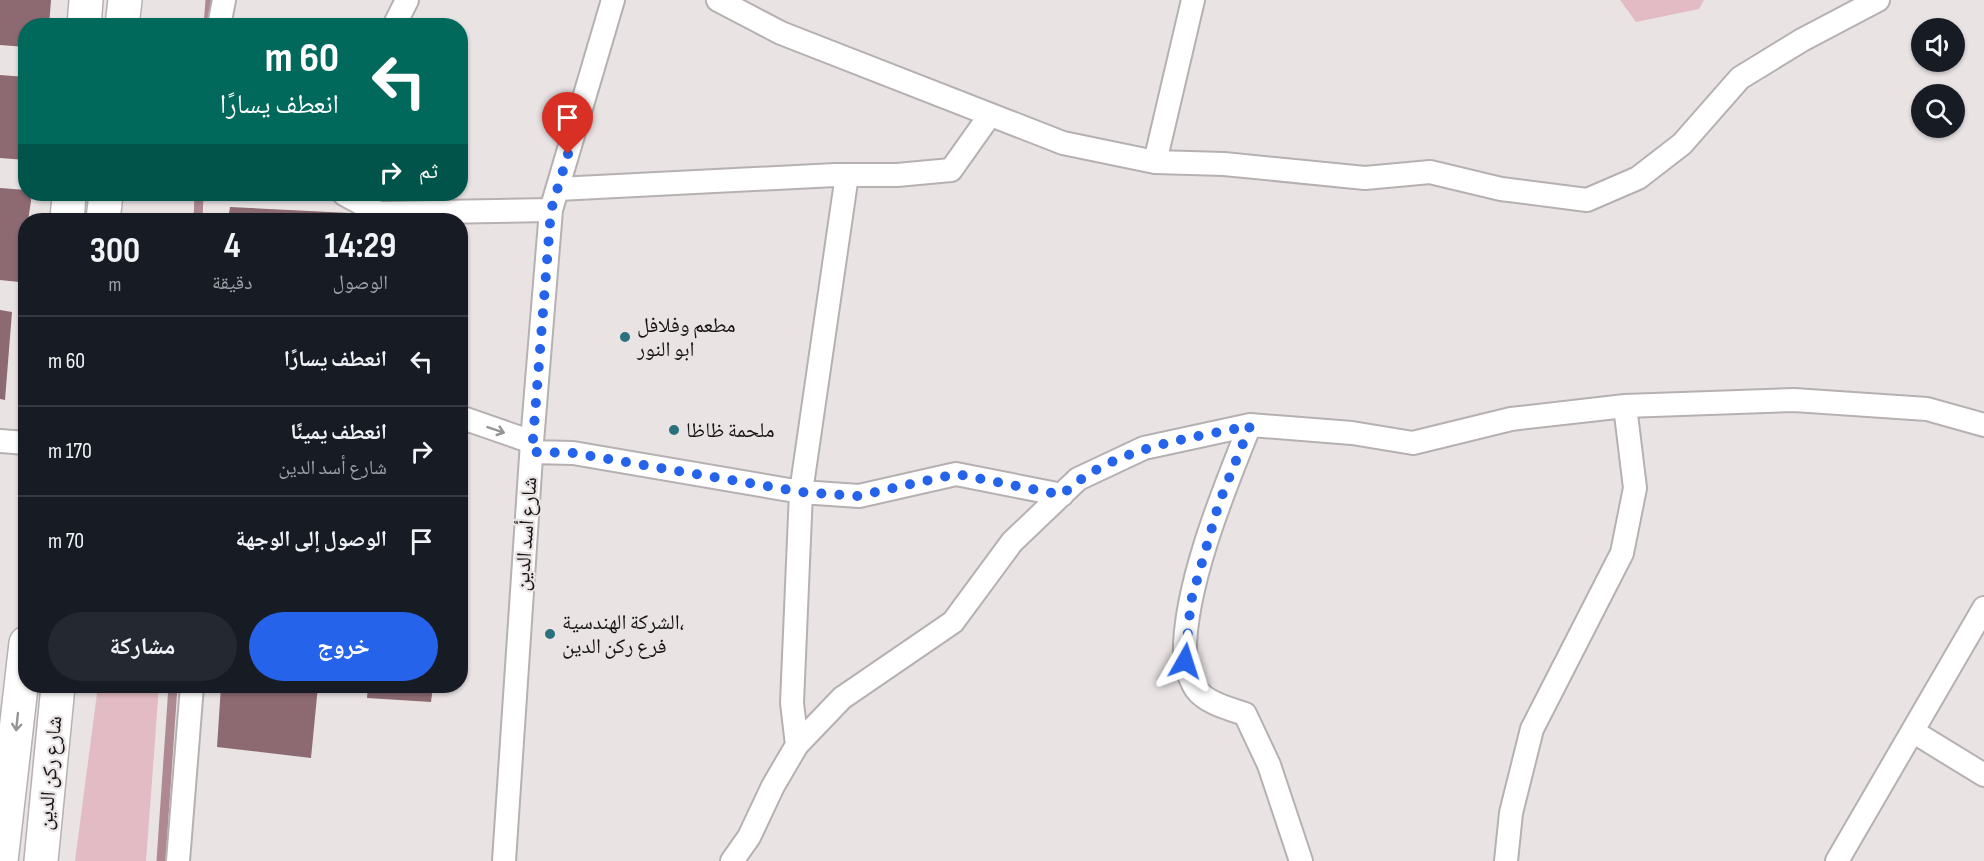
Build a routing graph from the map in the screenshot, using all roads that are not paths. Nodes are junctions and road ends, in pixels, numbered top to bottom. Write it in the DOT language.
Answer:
graph roads {
  1 [pos="86,0"];
  2 [pos="125,0"];
  3 [pos="224,0"];
  4 [pos="407,0"];
  5 [pos="613,0"];
  6 [pos="718,0"];
  7 [pos="1193,0"];
  8 [pos="1878,0"];
  9 [pos="85,18"];
  10 [pos="123,18"];
  11 [pos="221,18"];
  12 [pos="398,18"];
  13 [pos="990,115"];
  14 [pos="1155,162"];
  15 [pos="847,175"];
  16 [pos="555,199"];
  17 [pos="354,201"];
  18 [pos="372,213"];
  19 [pos="417,213"];
  20 [pos="1625,406"];
  21 [pos="468,420"];
  22 [pos="1984,425"];
  23 [pos="1250,426"];
  24 [pos="0,441"];
  25 [pos="18,443"];
  26 [pos="532,447"];
  27 [pos="801,492"];
  28 [pos="1062,495"];
  29 [pos="1984,608"];
  30 [pos="1976,638"];
  31 [pos="20,693"];
  32 [pos="57,693"];
  33 [pos="191,693"];
  34 [pos="1914,732"];
  35 [pos="797,745"];
  36 [pos="1984,775"];
  37 [pos="1,861"];
  38 [pos="42,861"];
  39 [pos="178,861"];
  40 [pos="504,861"];
  41 [pos="732,861"];
  42 [pos="1301,861"];
  43 [pos="1506,861"];
  44 [pos="1837,861"];
  1 -- 9 [label="main road"];
  2 -- 10 [label="main road"];
  3 -- 11 [label="street"];
  4 -- 12 [label="street"];
  5 -- 16 [label="street, شارع أسد الدين"];
  6 -- 13 [label="street"];
  7 -- 14 [label="street"];
  8 -- 14 [label="street"];
  13 -- 14 [label="street"];
  13 -- 15 [label="street"];
  15 -- 16 [label="street"];
  15 -- 27 [label="street"];
  16 -- 19 [label="street"];
  16 -- 26 [label="street, شارع أسد الدين"];
  17 -- 18 [label="street"];
  20 -- 22 [label="street"];
  20 -- 23 [label="street"];
  20 -- 43 [label="street"];
  21 -- 26 [label="street, one-way"];
  23 -- 28 [label="street"];
  23 -- 42 [label="street"];
  24 -- 25 [label="street"];
  26 -- 27 [label="street"];
  26 -- 40 [label="street, شارع أسد الدين"];
  27 -- 28 [label="street"];
  27 -- 35 [label="street"];
  28 -- 35 [label="street"];
  29 -- 30 [label="street"];
  30 -- 34 [label="street"];
  31 -- 37 [label="main road, شارع ركن الدين, one-way"];
  32 -- 38 [label="main road, شارع ركن الدين"];
  33 -- 39 [label="street"];
  34 -- 36 [label="street"];
  34 -- 44 [label="street"];
  35 -- 41 [label="street"];
}
